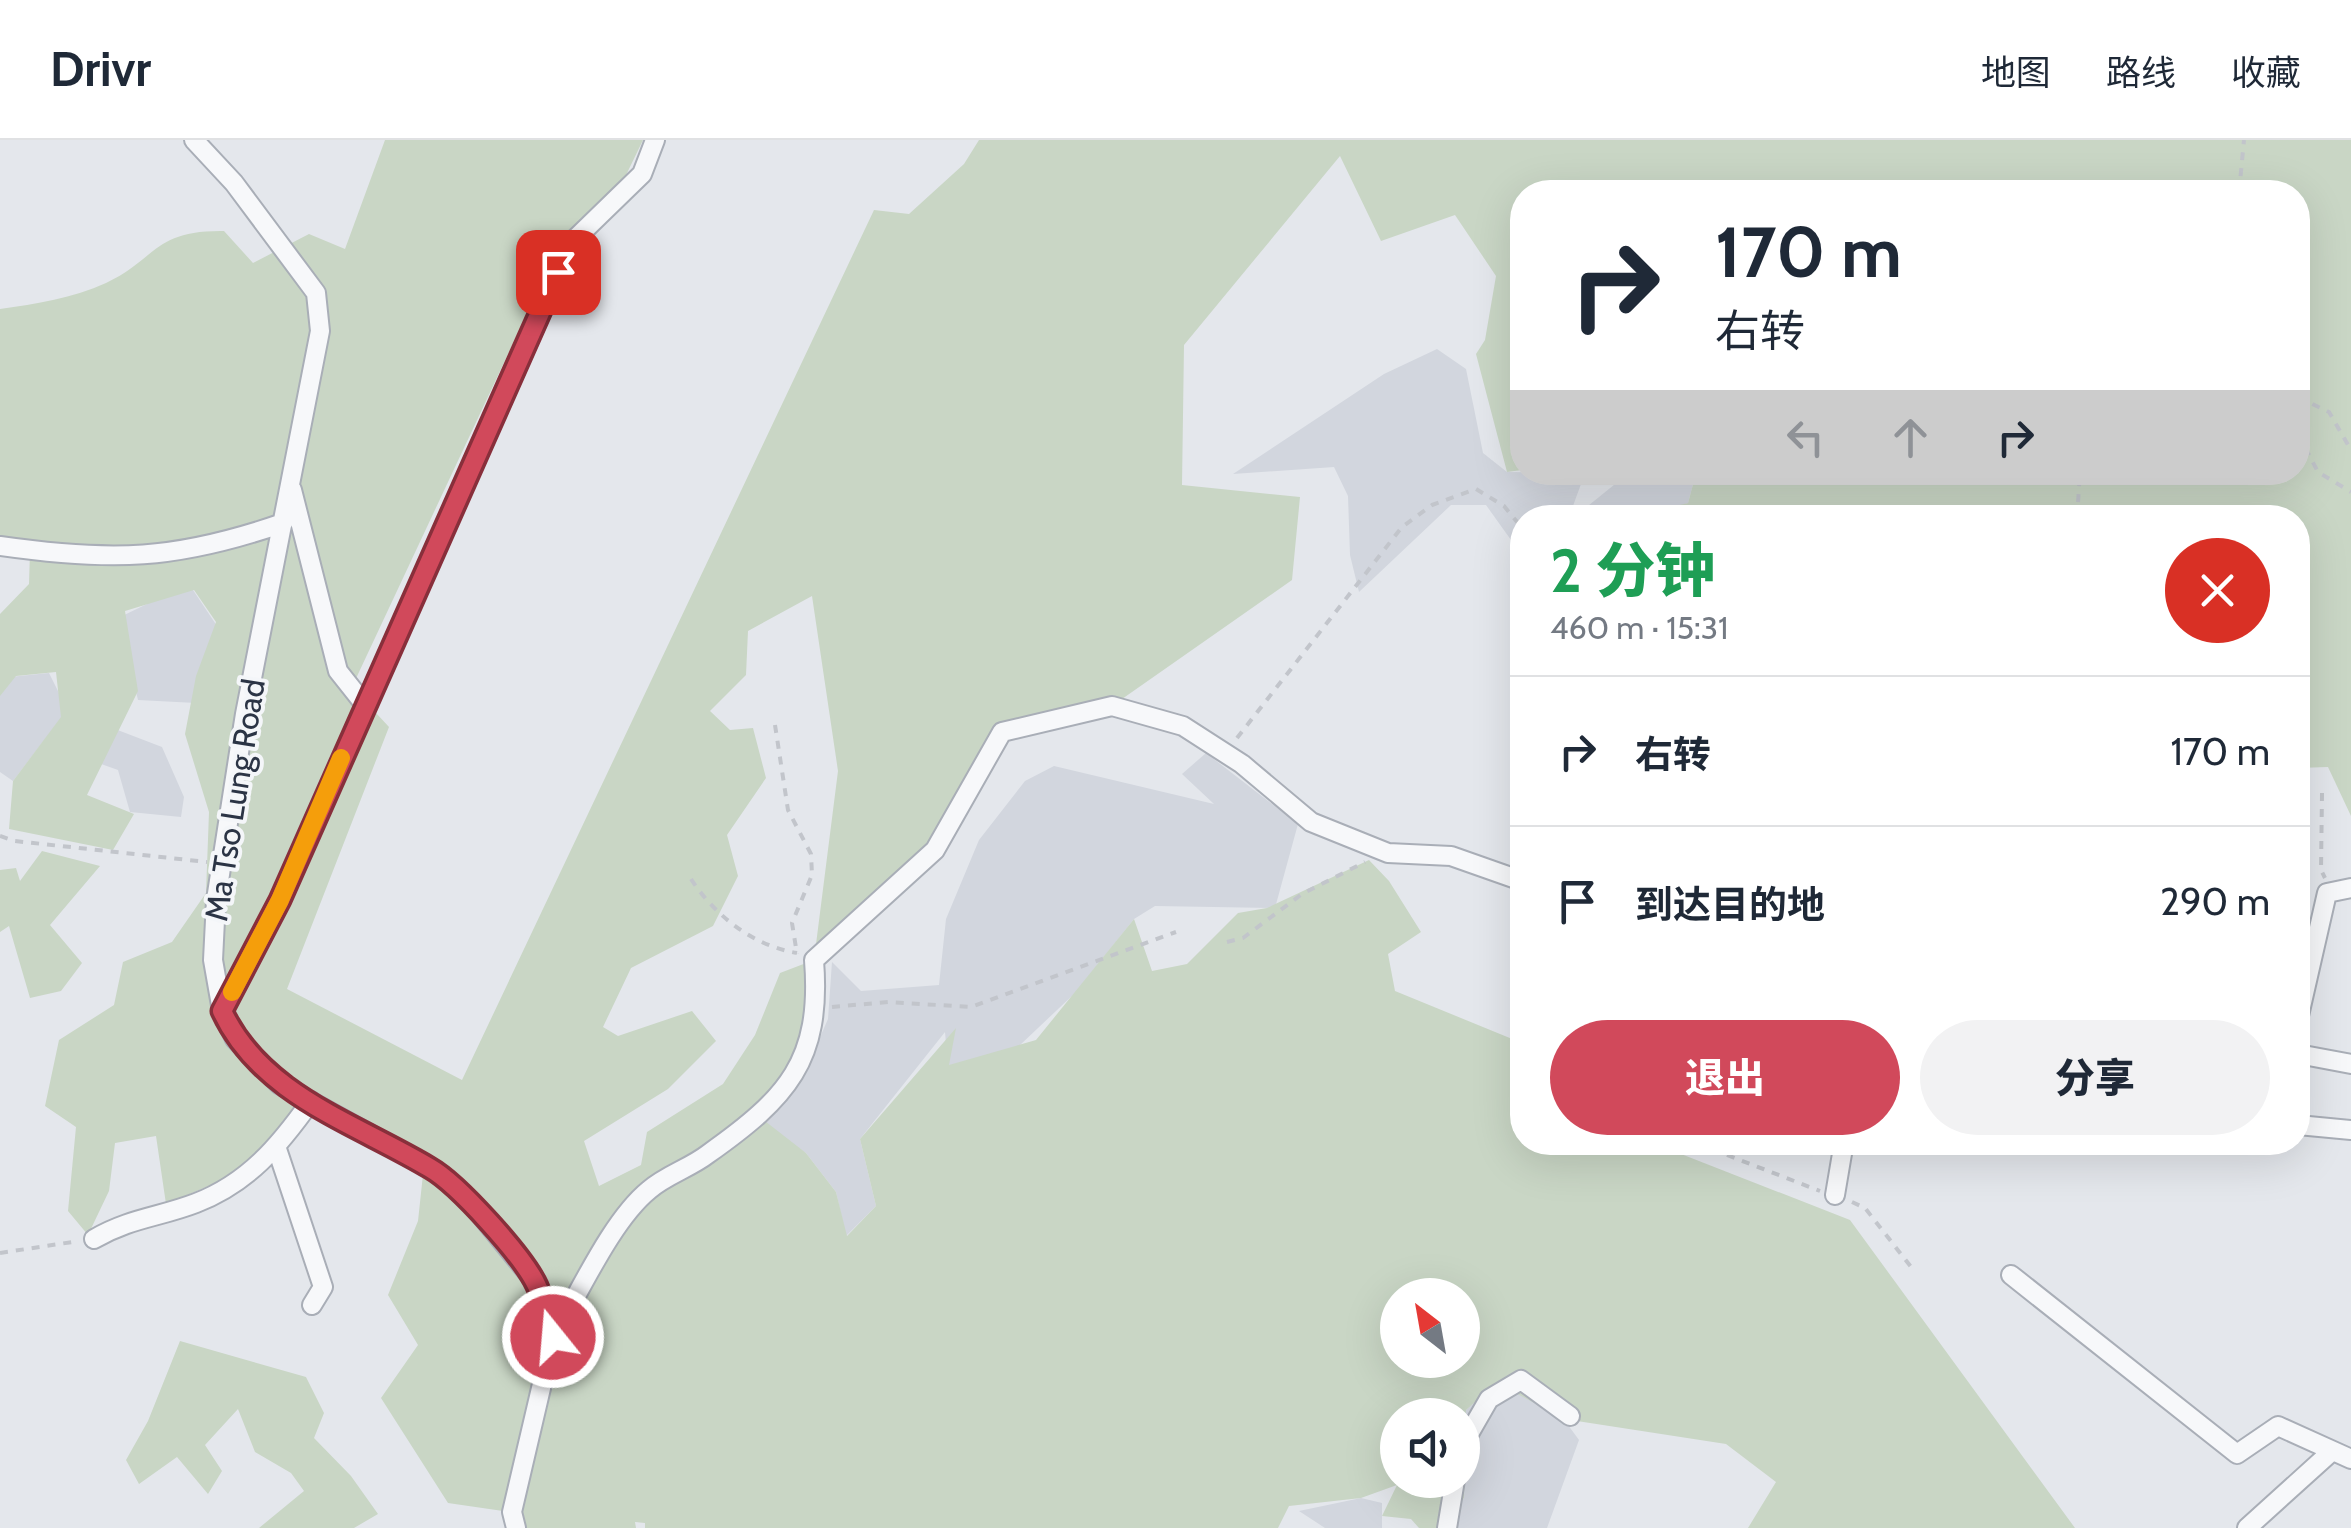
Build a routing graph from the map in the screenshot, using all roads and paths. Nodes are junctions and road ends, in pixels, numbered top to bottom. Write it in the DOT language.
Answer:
graph roads {
  1 [pos="194,140"];
  2 [pos="656,140"];
  3 [pos="2244,140"];
  4 [pos="2240,180"];
  5 [pos="2310,403"];
  6 [pos="2351,450"];
  7 [pos="2310,457"];
  8 [pos="290,484"];
  9 [pos="2351,492"];
  10 [pos="1510,513"];
  11 [pos="283,522"];
  12 [pos="0,546"];
  13 [pos="365,704"];
  14 [pos="775,725"];
  15 [pos="1225,753"];
  16 [pos="2322,793"];
  17 [pos="0,836"];
  18 [pos="1388,853"];
  19 [pos="222,864"];
  20 [pos="1510,877"];
  21 [pos="692,879"];
  22 [pos="2341,889"];
  23 [pos="1176,932"];
  24 [pos="1227,942"];
  25 [pos="805,956"];
  26 [pos="2310,967"];
  27 [pos="818,1008"];
  28 [pos="222,1011"];
  29 [pos="2310,1056"];
  30 [pos="2351,1064"];
  31 [pos="311,1102"];
  32 [pos="2310,1127"];
  33 [pos="2351,1130"];
  34 [pos="276,1149"];
  35 [pos="1727,1155"];
  36 [pos="1842,1155"];
  37 [pos="1835,1195"];
  38 [pos="94,1239"];
  39 [pos="0,1252"];
  40 [pos="1915,1272"];
  41 [pos="2011,1274"];
  42 [pos="312,1304"];
  43 [pos="553,1337"];
  44 [pos="1480,1416"];
  45 [pos="1570,1416"];
  46 [pos="2331,1452"];
  47 [pos="2351,1459"];
  48 [pos="1452,1498"];
  49 [pos="516,1528"];
  50 [pos="1447,1528"];
  51 [pos="2247,1528"];
  1 -- 8 [label="street, Ma Tso Lung Road"];
  2 -- 13 [label="street"];
  3 -- 4 [label="path"];
  5 -- 6 [label="path"];
  7 -- 9 [label="path"];
  8 -- 11 [label="street, Ma Tso Lung Road"];
  8 -- 13 [label="street"];
  10 -- 15 [label="path"];
  11 -- 12 [label="street"];
  11 -- 19 [label="street, Ma Tso Lung Road"];
  13 -- 28 [label="street"];
  14 -- 25 [label="path"];
  15 -- 18 [label="street"];
  15 -- 25 [label="street"];
  16 -- 22 [label="path"];
  17 -- 19 [label="path"];
  18 -- 20 [label="street"];
  18 -- 24 [label="path"];
  19 -- 28 [label="street, Ma Tso Lung Road"];
  21 -- 25 [label="path"];
  22 -- 26 [label="street"];
  23 -- 27 [label="path"];
  25 -- 27 [label="street"];
  27 -- 43 [label="street"];
  28 -- 31 [label="street, Ma Tso Lung Road"];
  29 -- 30 [label="street"];
  31 -- 34 [label="street"];
  31 -- 43 [label="street, Ma Tso Lung Road"];
  32 -- 33 [label="street"];
  34 -- 38 [label="street"];
  34 -- 42 [label="street"];
  35 -- 37 [label="path"];
  36 -- 37 [label="street"];
  37 -- 40 [label="path"];
  38 -- 39 [label="path"];
  41 -- 46 [label="street"];
  43 -- 49 [label="street"];
  44 -- 45 [label="street"];
  46 -- 47 [label="street"];
  46 -- 51 [label="street"];
  48 -- 50 [label="street"];
}
